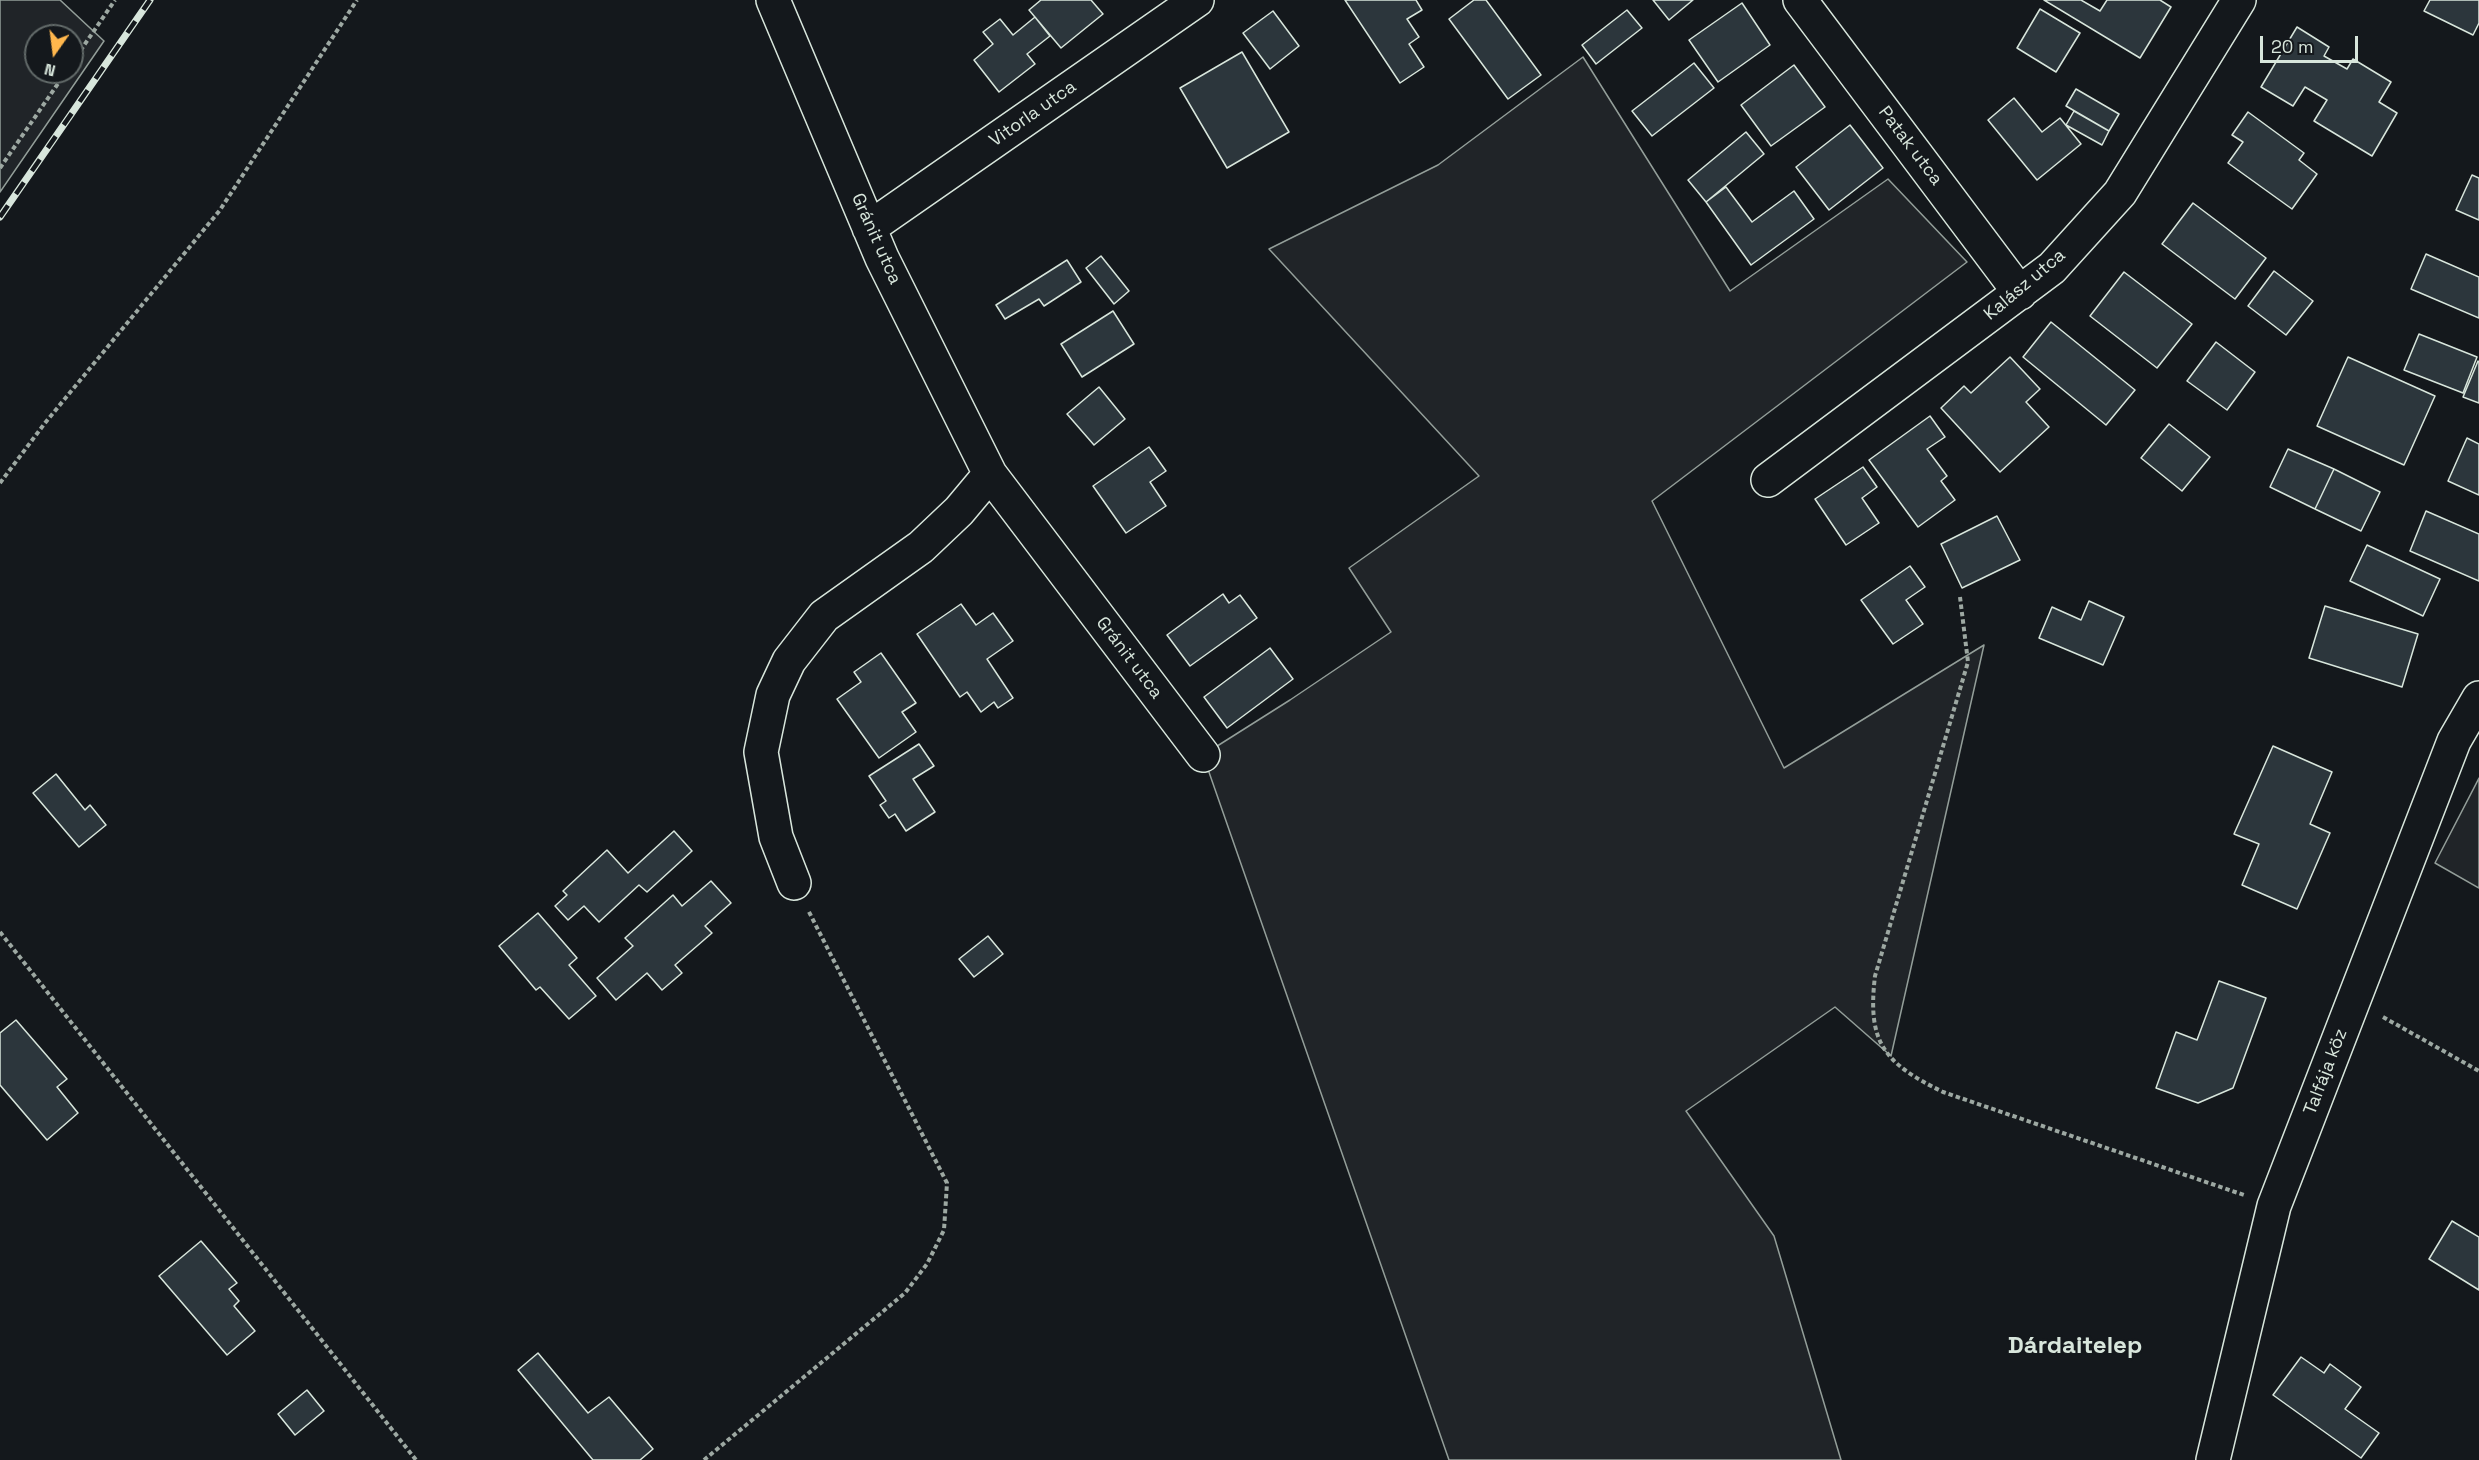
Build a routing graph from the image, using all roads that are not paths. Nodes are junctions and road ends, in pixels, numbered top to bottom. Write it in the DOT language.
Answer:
graph roads {
  1 [pos="773,0"];
  2 [pos="1197,0"];
  3 [pos="1800,0"];
  4 [pos="2239,0"];
  5 [pos="870,228"];
  6 [pos="2020,292"];
  7 [pos="990,474"];
  8 [pos="1768,480"];
  9 [pos="2479,698"];
  10 [pos="1203,756"];
  11 [pos="794,883"];
  12 [pos="2213,1460"];
  1 -- 5 [label="street, Gránit utca"];
  2 -- 5 [label="street, Vitorla utca"];
  3 -- 6 [label="street, Patak utca"];
  4 -- 6 [label="street, Kalász utca"];
  5 -- 7 [label="street, Gránit utca"];
  6 -- 8 [label="street, Kalász utca"];
  7 -- 10 [label="street, Gránit utca"];
  7 -- 11 [label="street"];
  9 -- 12 [label="street, Talfája köz"];
}
